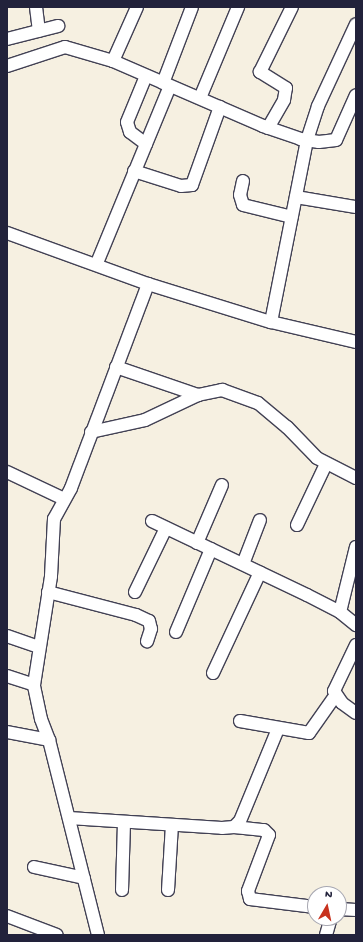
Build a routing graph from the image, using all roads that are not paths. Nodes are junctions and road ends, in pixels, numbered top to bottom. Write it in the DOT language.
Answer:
graph roads {
  1 [pos="36,7"];
  2 [pos="137,7"];
  3 [pos="192,7"];
  4 [pos="238,7"];
  5 [pos="292,7"];
  6 [pos="356,24"];
  7 [pos="58,26"];
  8 [pos="39,31"];
  9 [pos="7,39"];
  10 [pos="113,61"];
  11 [pos="7,66"];
  12 [pos="146,76"];
  13 [pos="167,84"];
  14 [pos="356,95"];
  15 [pos="200,98"];
  16 [pos="220,107"];
  17 [pos="268,128"];
  18 [pos="307,140"];
  19 [pos="146,144"];
  20 [pos="134,171"];
  21 [pos="244,181"];
  22 [pos="296,197"];
  23 [pos="356,207"];
  24 [pos="292,218"];
  25 [pos="7,233"];
  26 [pos="97,263"];
  27 [pos="148,284"];
  28 [pos="271,322"];
  29 [pos="356,342"];
  30 [pos="116,367"];
  31 [pos="198,395"];
  32 [pos="91,432"];
  33 [pos="326,464"];
  34 [pos="7,472"];
  35 [pos="356,478"];
  36 [pos="222,486"];
  37 [pos="64,499"];
  38 [pos="260,520"];
  39 [pos="152,521"];
  40 [pos="297,525"];
  41 [pos="166,528"];
  42 [pos="197,543"];
  43 [pos="356,548"];
  44 [pos="211,550"];
  45 [pos="243,564"];
  46 [pos="260,572"];
  47 [pos="48,592"];
  48 [pos="135,592"];
  49 [pos="340,612"];
  50 [pos="356,625"];
  51 [pos="176,632"];
  52 [pos="7,636"];
  53 [pos="147,641"];
  54 [pos="356,645"];
  55 [pos="39,647"];
  56 [pos="213,673"];
  57 [pos="7,676"];
  58 [pos="34,685"];
  59 [pos="335,696"];
  60 [pos="356,713"];
  61 [pos="240,721"];
  62 [pos="278,728"];
  63 [pos="7,732"];
  64 [pos="48,740"];
  65 [pos="69,818"];
  66 [pos="124,822"];
  67 [pos="172,825"];
  68 [pos="234,827"];
  69 [pos="34,867"];
  70 [pos="84,878"];
  71 [pos="122,890"];
  72 [pos="168,890"];
  73 [pos="307,906"];
  74 [pos="7,916"];
  75 [pos="55,935"];
  76 [pos="98,935"];
  1 -- 8 [label="street"];
  2 -- 10 [label="street"];
  3 -- 13 [label="street"];
  4 -- 15 [label="street"];
  5 -- 17 [label="street"];
  6 -- 18 [label="street"];
  7 -- 8 [label="street"];
  8 -- 9 [label="street"];
  10 -- 11 [label="street"];
  10 -- 12 [label="street"];
  12 -- 13 [label="street"];
  12 -- 19 [label="street"];
  13 -- 15 [label="street"];
  13 -- 19 [label="street"];
  14 -- 18 [label="street"];
  15 -- 16 [label="street"];
  16 -- 17 [label="street"];
  16 -- 20 [label="street"];
  17 -- 18 [label="street"];
  18 -- 22 [label="street"];
  19 -- 20 [label="street"];
  20 -- 26 [label="street"];
  21 -- 24 [label="street"];
  22 -- 23 [label="street"];
  22 -- 24 [label="street"];
  24 -- 28 [label="street"];
  25 -- 26 [label="street"];
  26 -- 27 [label="street"];
  27 -- 28 [label="street"];
  27 -- 30 [label="street"];
  28 -- 29 [label="street"];
  30 -- 31 [label="street"];
  30 -- 32 [label="street"];
  31 -- 32 [label="street"];
  31 -- 33 [label="street"];
  32 -- 37 [label="street"];
  33 -- 35 [label="street"];
  33 -- 40 [label="street"];
  34 -- 37 [label="street"];
  36 -- 42 [label="street"];
  37 -- 47 [label="street"];
  38 -- 45 [label="street"];
  39 -- 41 [label="street"];
  41 -- 42 [label="street"];
  41 -- 48 [label="street"];
  42 -- 44 [label="street"];
  43 -- 49 [label="street"];
  44 -- 45 [label="street"];
  44 -- 51 [label="street"];
  45 -- 46 [label="street"];
  46 -- 49 [label="street"];
  46 -- 56 [label="street"];
  47 -- 53 [label="street"];
  47 -- 55 [label="street"];
  49 -- 50 [label="street"];
  52 -- 55 [label="street"];
  54 -- 59 [label="street"];
  55 -- 58 [label="street"];
  57 -- 58 [label="street"];
  58 -- 64 [label="street"];
  59 -- 60 [label="street"];
  59 -- 62 [label="street"];
  61 -- 62 [label="street"];
  62 -- 68 [label="street"];
  63 -- 64 [label="street"];
  64 -- 65 [label="street"];
  65 -- 66 [label="street"];
  65 -- 70 [label="street"];
  66 -- 67 [label="street"];
  66 -- 71 [label="street"];
  67 -- 68 [label="street"];
  67 -- 72 [label="street"];
  68 -- 73 [label="street"];
  69 -- 70 [label="street"];
  70 -- 76 [label="street"];
  74 -- 75 [label="street"];
}
